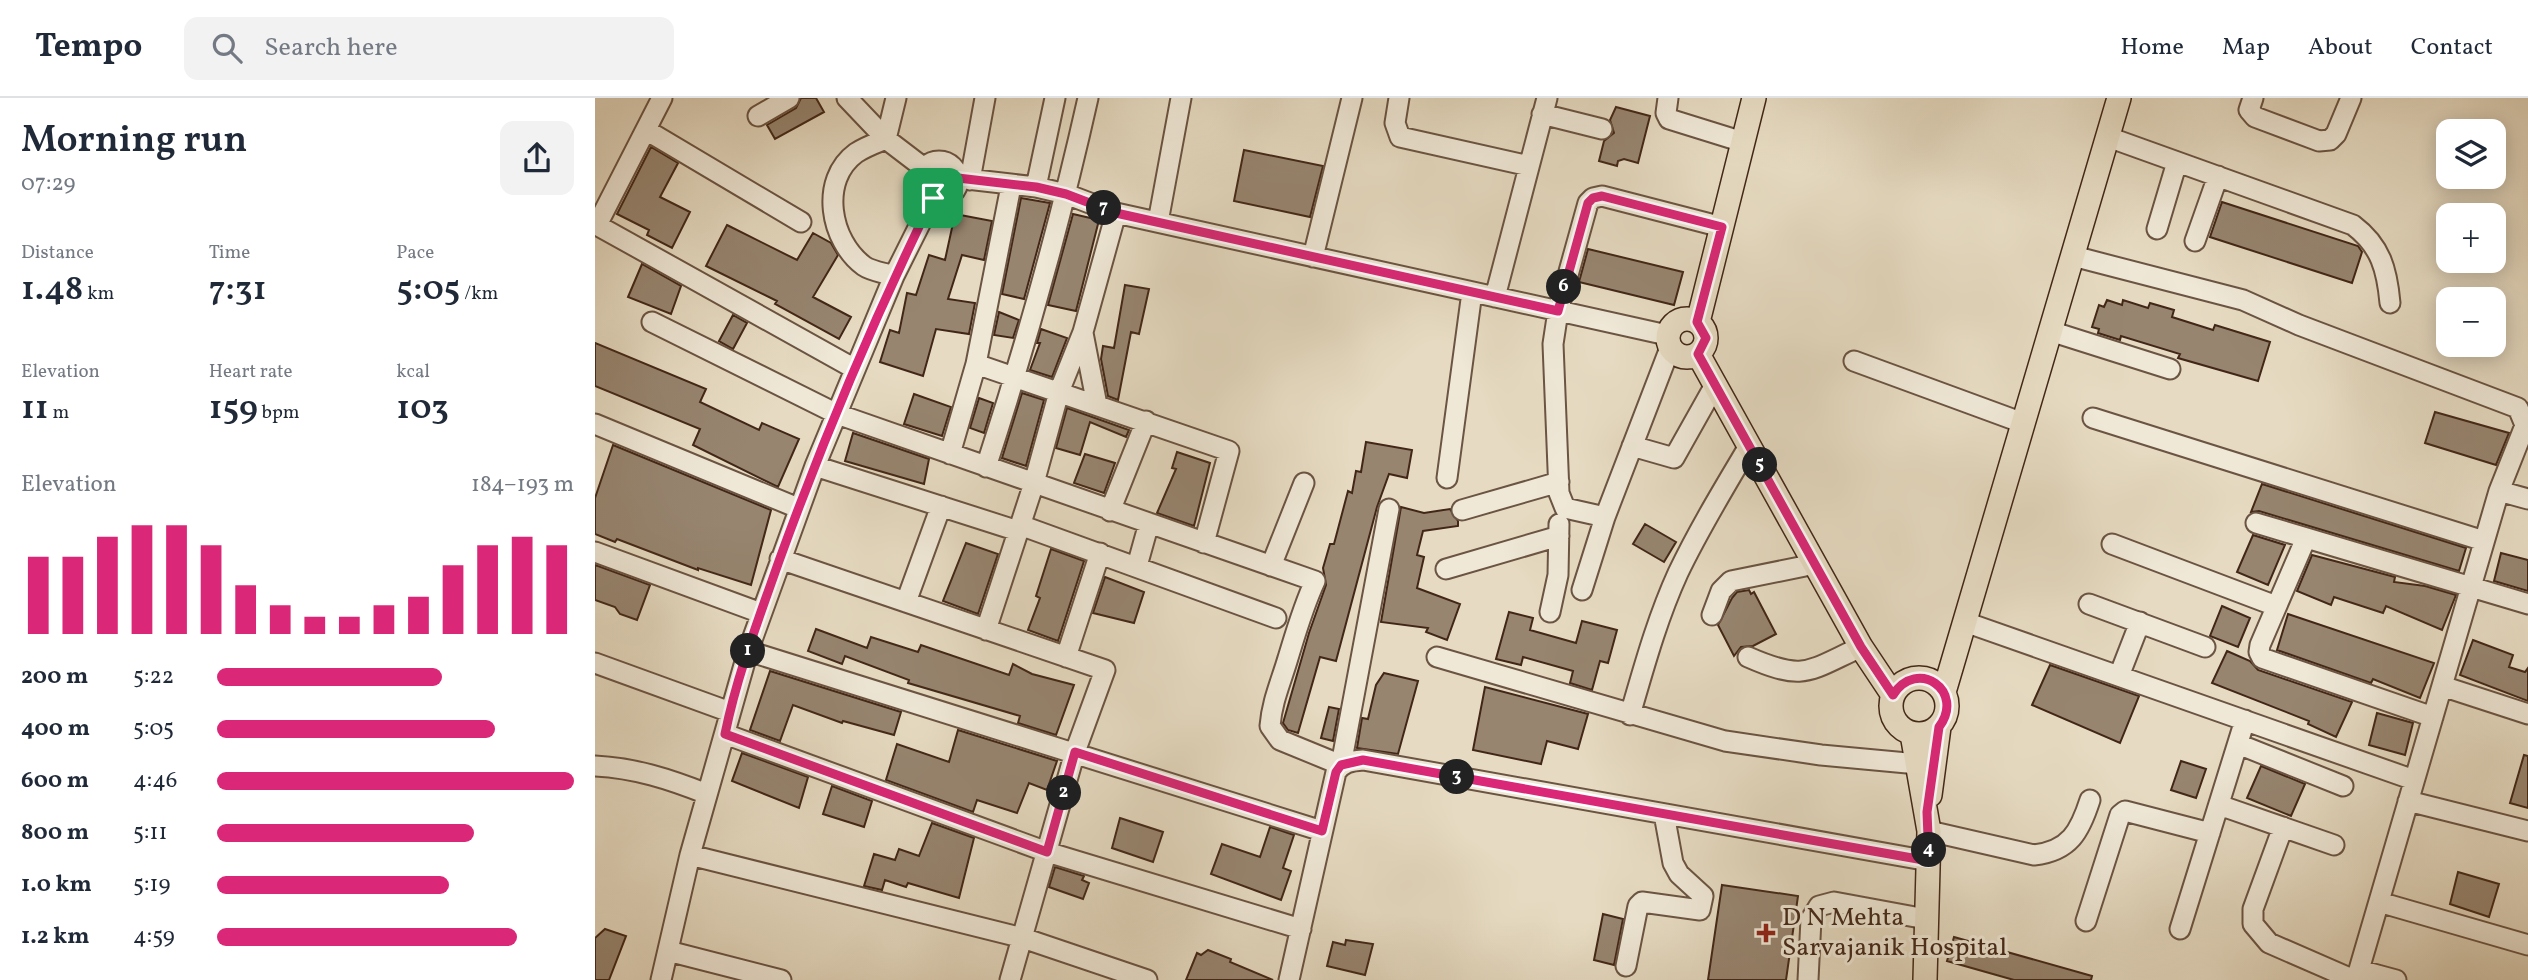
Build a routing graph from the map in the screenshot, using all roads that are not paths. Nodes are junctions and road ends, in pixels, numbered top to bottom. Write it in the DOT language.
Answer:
graph roads {
  1 [pos="662,98"];
  2 [pos="789,98"];
  3 [pos="847,98"];
  4 [pos="896,98"];
  5 [pos="985,98"];
  6 [pos="1055,98"];
  7 [pos="1088,98"];
  8 [pos="1181,98"];
  9 [pos="1352,98"];
  10 [pos="1399,98"];
  11 [pos="1668,98"];
  12 [pos="1754,98"];
  13 [pos="2119,98"];
  14 [pos="2253,98"];
  15 [pos="2351,98"];
  16 [pos="1544,106"];
  17 [pos="758,116"];
  18 [pos="1602,129"];
  19 [pos="646,130"];
  20 [pos="2108,137"];
  21 [pos="886,139"];
  22 [pos="1743,142"];
  23 [pos="2177,162"];
  24 [pos="1529,166"];
  25 [pos="924,168"];
  26 [pos="2218,176"];
  27 [pos="964,179"];
  28 [pos="1011,186"];
  29 [pos="1036,187"];
  30 [pos="1066,194"];
  31 [pos="933,198"];
  32 [pos="1116,213"];
  33 [pos="801,222"];
  34 [pos="1158,222"];
  35 [pos="596,225"];
  36 [pos="1722,227"];
  37 [pos="2157,229"];
  38 [pos="2195,241"];
  39 [pos="2073,256"];
  40 [pos="1313,257"];
  41 [pos="894,276"];
  42 [pos="1472,292"];
  43 [pos="1495,297"];
  44 [pos="2390,303"];
  45 [pos="1558,311"];
  46 [pos="652,322"];
  47 [pos="1697,322"];
  48 [pos="2050,331"];
  49 [pos="1083,332"];
  50 [pos="1668,341"];
  51 [pos="1698,354"];
  52 [pos="1854,361"];
  53 [pos="975,363"];
  54 [pos="855,369"];
  55 [pos="2170,369"];
  56 [pos="1016,377"];
  57 [pos="1715,385"];
  58 [pos="1059,392"];
  59 [pos="1097,405"];
  60 [pos="837,415"];
  61 [pos="2093,418"];
  62 [pos="1146,421"];
  63 [pos="2023,423"];
  64 [pos="595,424"];
  65 [pos="2526,430"];
  66 [pos="1632,446"];
  67 [pos="1749,446"];
  68 [pos="950,454"];
  69 [pos="815,466"];
  70 [pos="986,467"];
  71 [pos="1447,478"];
  72 [pos="1559,482"];
  73 [pos="1034,483"];
  74 [pos="1304,483"];
  75 [pos="2499,491"];
  76 [pos="2528,499"];
  77 [pos="1560,502"];
  78 [pos="941,506"];
  79 [pos="798,508"];
  80 [pos="1389,509"];
  81 [pos="1462,510"];
  82 [pos="1110,511"];
  83 [pos="1605,517"];
  84 [pos="1149,523"];
  85 [pos="2256,523"];
  86 [pos="1019,528"];
  87 [pos="1559,536"];
  88 [pos="2306,538"];
  89 [pos="2484,541"];
  90 [pos="1204,543"];
  91 [pos="2112,544"];
  92 [pos="595,552"];
  93 [pos="1100,553"];
  94 [pos="780,559"];
  95 [pos="1815,564"];
  96 [pos="1137,566"];
  97 [pos="1271,566"];
  98 [pos="1446,569"];
  99 [pos="2470,587"];
  100 [pos="1582,590"];
  101 [pos="906,602"];
  102 [pos="2089,604"];
  103 [pos="2528,604"];
  104 [pos="2276,606"];
  105 [pos="1550,612"];
  106 [pos="761,613"];
  107 [pos="1712,615"];
  108 [pos="1276,618"];
  109 [pos="1965,622"];
  110 [pos="2140,622"];
  111 [pos="986,630"];
  112 [pos="1861,647"];
  113 [pos="2205,647"];
  114 [pos="748,651"];
  115 [pos="1066,657"];
  116 [pos="1437,657"];
  117 [pos="1748,657"];
  118 [pos="595,663"];
  119 [pos="2119,676"];
  120 [pos="2442,686"];
  121 [pos="1944,692"];
  122 [pos="1893,695"];
  123 [pos="730,712"];
  124 [pos="2528,714"];
  125 [pos="1630,715"];
  126 [pos="2433,718"];
  127 [pos="2245,720"];
  128 [pos="1939,727"];
  129 [pos="725,734"];
  130 [pos="1912,734"];
  131 [pos="2238,744"];
  132 [pos="1075,752"];
  133 [pos="1918,764"];
  134 [pos="1341,765"];
  135 [pos="595,766"];
  136 [pos="2414,780"];
  137 [pos="2343,786"];
  138 [pos="707,794"];
  139 [pos="2090,800"];
  140 [pos="2408,802"];
  141 [pos="2219,805"];
  142 [pos="1664,814"];
  143 [pos="1928,822"];
  144 [pos="2283,827"];
  145 [pos="1322,831"];
  146 [pos="2528,831"];
  147 [pos="2210,833"];
  148 [pos="2334,845"];
  149 [pos="1047,852"];
  150 [pos="690,855"];
  151 [pos="1929,861"];
  152 [pos="2379,902"];
  153 [pos="1926,919"];
  154 [pos="2086,921"];
  155 [pos="1301,929"];
  156 [pos="2180,929"];
  157 [pos="1023,938"];
  158 [pos="2528,945"];
  159 [pos="668,951"];
  160 [pos="1626,967"];
  161 [pos="2356,976"];
  162 [pos="661,980"];
  163 [pos="781,980"];
  164 [pos="1010,980"];
  165 [pos="1147,980"];
  166 [pos="1289,980"];
  167 [pos="1808,980"];
  168 [pos="1925,980"];
  169 [pos="2396,980"];
  1 -- 19 [label="street"];
  2 -- 17 [label="street"];
  3 -- 21 [label="street"];
  4 -- 21 [label="street"];
  5 -- 27 [label="street"];
  6 -- 29 [label="street"];
  7 -- 30 [label="street"];
  8 -- 34 [label="street"];
  9 -- 40 [label="street"];
  10 -- 24 [label="street"];
  11 -- 22 [label="street"];
  12 -- 22 [label="main road"];
  13 -- 20 [label="main road"];
  14 -- 15 [label="street"];
  16 -- 18 [label="street"];
  16 -- 24 [label="street"];
  19 -- 33 [label="street"];
  19 -- 35 [label="street"];
  20 -- 23 [label="street"];
  20 -- 39 [label="main road"];
  21 -- 25 [label="street"];
  21 -- 41 [label="street"];
  22 -- 36 [label="main road"];
  23 -- 26 [label="street"];
  23 -- 37 [label="street"];
  24 -- 43 [label="street"];
  25 -- 27 [label="street"];
  25 -- 31 [label="street"];
  26 -- 38 [label="street"];
  26 -- 44 [label="street"];
  27 -- 28 [label="street"];
  27 -- 31 [label="street"];
  28 -- 29 [label="street"];
  28 -- 53 [label="street"];
  29 -- 30 [label="street"];
  30 -- 32 [label="street"];
  30 -- 56 [label="street"];
  31 -- 41 [label="street"];
  32 -- 34 [label="street"];
  32 -- 49 [label="street"];
  34 -- 40 [label="street"];
  35 -- 54 [label="street"];
  36 -- 45 [label="street"];
  36 -- 47 [label="main road"];
  39 -- 48 [label="main road"];
  39 -- 65 [label="street"];
  40 -- 42 [label="street"];
  41 -- 54 [label="street"];
  42 -- 43 [label="street"];
  42 -- 71 [label="street"];
  43 -- 45 [label="street"];
  45 -- 50 [label="street"];
  45 -- 72 [label="street"];
  46 -- 60 [label="street"];
  47 -- 50 [label="main road"];
  47 -- 51 [label="main road"];
  48 -- 55 [label="street"];
  48 -- 63 [label="main road"];
  49 -- 58 [label="street"];
  49 -- 59 [label="street"];
  50 -- 51 [label="main road"];
  50 -- 66 [label="street"];
  51 -- 57 [label="main road"];
  52 -- 63 [label="street"];
  53 -- 56 [label="street"];
  53 -- 68 [label="street"];
  54 -- 60 [label="street"];
  56 -- 58 [label="street"];
  56 -- 70 [label="street"];
  57 -- 66 [label="street"];
  57 -- 67 [label="main road"];
  58 -- 59 [label="street"];
  58 -- 73 [label="street"];
  59 -- 62 [label="street"];
  60 -- 68 [label="street"];
  60 -- 69 [label="street"];
  61 -- 89 [label="street"];
  62 -- 82 [label="street"];
  62 -- 90 [label="street"];
  63 -- 109 [label="main road"];
  64 -- 79 [label="street"];
  65 -- 75 [label="street"];
  66 -- 83 [label="street"];
  67 -- 95 [label="main road"];
  67 -- 125 [label="street"];
  68 -- 70 [label="street"];
  69 -- 78 [label="street"];
  69 -- 79 [label="street"];
  70 -- 73 [label="street"];
  72 -- 77 [label="street"];
  72 -- 81 [label="street"];
  73 -- 82 [label="street"];
  73 -- 86 [label="street"];
  74 -- 97 [label="street"];
  75 -- 76 [label="street"];
  75 -- 89 [label="street"];
  77 -- 83 [label="street"];
  77 -- 87 [label="street"];
  78 -- 86 [label="street"];
  78 -- 101 [label="street"];
  79 -- 94 [label="street"];
  80 -- 134 [label="street"];
  82 -- 84 [label="street"];
  83 -- 100 [label="street"];
  84 -- 90 [label="street"];
  84 -- 96 [label="street"];
  85 -- 88 [label="street"];
  86 -- 93 [label="street"];
  86 -- 111 [label="street"];
  87 -- 98 [label="street"];
  87 -- 105 [label="street"];
  88 -- 99 [label="street"];
  88 -- 104 [label="street"];
  89 -- 99 [label="street"];
  90 -- 97 [label="street"];
  91 -- 104 [label="street"];
  92 -- 106 [label="street"];
  93 -- 96 [label="street"];
  93 -- 115 [label="street"];
  94 -- 101 [label="street"];
  94 -- 106 [label="street"];
  95 -- 107 [label="street"];
  95 -- 112 [label="main road"];
  96 -- 108 [label="street"];
  97 -- 134 [label="street"];
  99 -- 103 [label="street"];
  99 -- 120 [label="street"];
  101 -- 111 [label="street"];
  102 -- 110 [label="street"];
  104 -- 126 [label="street"];
  106 -- 114 [label="street"];
  109 -- 119 [label="street"];
  109 -- 121 [label="main road"];
  110 -- 113 [label="street"];
  110 -- 119 [label="street"];
  111 -- 115 [label="street"];
  112 -- 117 [label="street"];
  112 -- 122 [label="main road"];
  114 -- 123 [label="street"];
  114 -- 132 [label="street"];
  115 -- 132 [label="street"];
  116 -- 125 [label="street"];
  118 -- 123 [label="street"];
  119 -- 127 [label="street"];
  120 -- 124 [label="street"];
  120 -- 126 [label="street"];
  121 -- 122 [label="main road"];
  121 -- 128 [label="main road"];
  122 -- 130 [label="main road"];
  123 -- 129 [label="street"];
  125 -- 133 [label="street"];
  126 -- 136 [label="street"];
  127 -- 131 [label="street"];
  127 -- 136 [label="street"];
  128 -- 130 [label="main road"];
  128 -- 143 [label="main road"];
  129 -- 138 [label="street"];
  129 -- 149 [label="street"];
  130 -- 133 [label="main road"];
  131 -- 137 [label="street"];
  131 -- 141 [label="street"];
  132 -- 145 [label="street"];
  132 -- 149 [label="street"];
  133 -- 143 [label="main road"];
  134 -- 142 [label="street"];
  134 -- 145 [label="street"];
  135 -- 138 [label="street"];
  136 -- 140 [label="street"];
  138 -- 150 [label="street"];
  139 -- 143 [label="street"];
  140 -- 146 [label="street"];
  140 -- 152 [label="street"];
  141 -- 144 [label="street"];
  141 -- 147 [label="street"];
  142 -- 151 [label="street"];
  142 -- 160 [label="street"];
  143 -- 151 [label="main road"];
  144 -- 148 [label="street"];
  144 -- 161 [label="street"];
  145 -- 155 [label="street"];
  147 -- 154 [label="street"];
  147 -- 156 [label="street"];
  149 -- 155 [label="street"];
  149 -- 157 [label="street"];
  150 -- 157 [label="street"];
  150 -- 159 [label="street"];
  151 -- 153 [label="main road"];
  152 -- 158 [label="street"];
  152 -- 161 [label="street"];
  153 -- 167 [label="street"];
  153 -- 168 [label="main road"];
  155 -- 166 [label="street"];
  157 -- 164 [label="street"];
  157 -- 165 [label="street"];
  159 -- 162 [label="street"];
  159 -- 163 [label="street"];
  161 -- 169 [label="street"];
}
